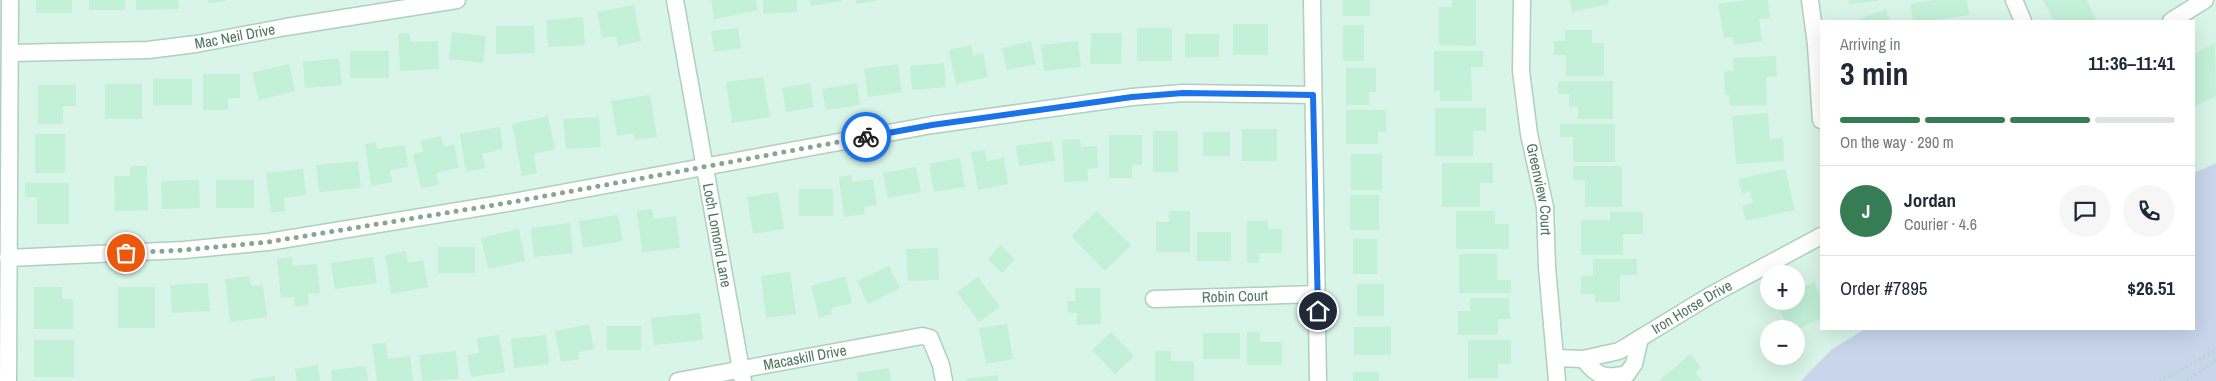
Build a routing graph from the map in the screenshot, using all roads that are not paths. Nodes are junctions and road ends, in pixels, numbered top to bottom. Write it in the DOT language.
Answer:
graph roads {
  1 [pos="10,0"];
  2 [pos="457,0"];
  3 [pos="675,0"];
  4 [pos="1312,0"];
  5 [pos="1522,0"];
  6 [pos="1810,0"];
  7 [pos="2014,0"];
  8 [pos="2204,0"];
  9 [pos="2022,20"];
  10 [pos="2173,20"];
  11 [pos="12,53"];
  12 [pos="1313,95"];
  13 [pos="1820,105"];
  14 [pos="705,166"];
  15 [pos="1820,237"];
  16 [pos="8,258"];
  17 [pos="1317,294"];
  18 [pos="1154,299"];
  19 [pos="1640,338"];
  20 [pos="1556,358"];
  21 [pos="1583,359"];
  22 [pos="742,375"];
  23 [pos="8,381"];
  24 [pos="678,381"];
  25 [pos="944,381"];
  26 [pos="1318,381"];
  27 [pos="1557,381"];
  1 -- 11 [label="street"];
  2 -- 11 [label="street, Mac Neil Drive"];
  3 -- 14 [label="street, Loch Lomond Lane"];
  4 -- 12 [label="street"];
  5 -- 20 [label="street, Greenview Court"];
  6 -- 13 [label="street"];
  7 -- 9 [label="street"];
  8 -- 10 [label="street"];
  11 -- 16 [label="street"];
  12 -- 14 [label="street"];
  12 -- 17 [label="street"];
  14 -- 16 [label="street"];
  14 -- 22 [label="street, Loch Lomond Lane"];
  15 -- 19 [label="street, Iron Horse Drive"];
  16 -- 23 [label="street"];
  17 -- 18 [label="street, Robin Court"];
  17 -- 26 [label="street"];
  19 -- 21 [label="street, Iron Horse Drive"];
  19 -- 21 [label="street"];
  20 -- 21 [label="street, Iron Horse Drive"];
  20 -- 27 [label="street, Greenview Court"];
  22 -- 24 [label="street, Macaskill Drive"];
  22 -- 25 [label="street, Macaskill Drive"];
}
